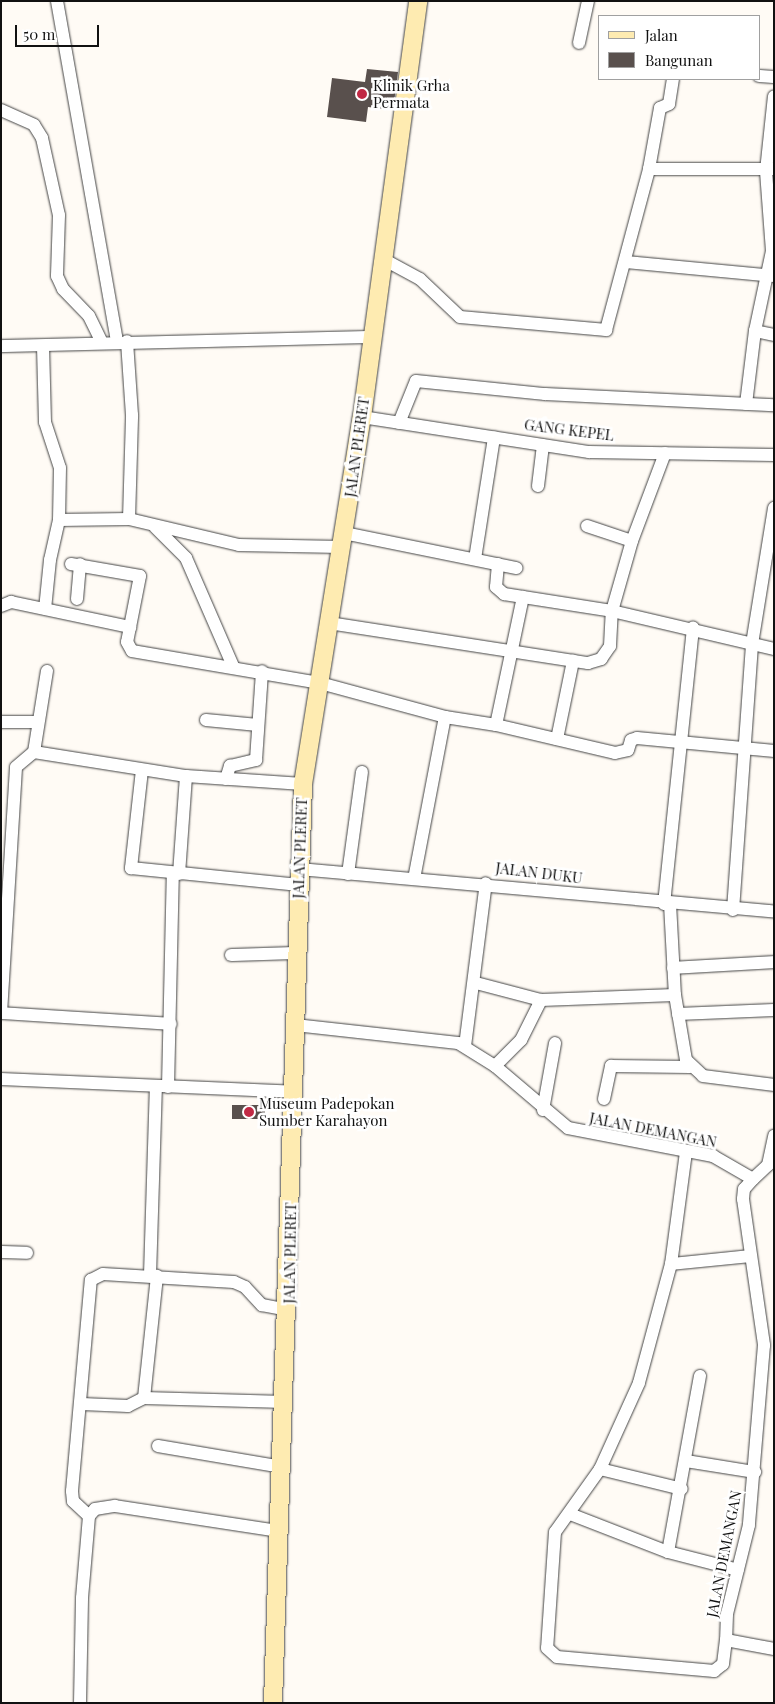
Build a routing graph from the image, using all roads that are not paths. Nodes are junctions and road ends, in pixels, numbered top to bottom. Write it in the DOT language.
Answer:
graph roads {
  1 [pos="57,1"];
  2 [pos="418,1"];
  3 [pos="588,1"];
  4 [pos="579,43"];
  5 [pos="760,76"];
  6 [pos="774,77"];
  7 [pos="673,80"];
  8 [pos="774,96"];
  9 [pos="1,110"];
  10 [pos="772,111"];
  11 [pos="649,169"];
  12 [pos="770,170"];
  13 [pos="383,259"];
  14 [pos="626,262"];
  15 [pos="771,276"];
  16 [pos="755,331"];
  17 [pos="774,335"];
  18 [pos="372,337"];
  19 [pos="122,341"];
  20 [pos="102,343"];
  21 [pos="1,346"];
  22 [pos="43,346"];
  23 [pos="746,404"];
  24 [pos="774,405"];
  25 [pos="362,417"];
  26 [pos="399,424"];
  27 [pos="494,438"];
  28 [pos="543,445"];
  29 [pos="665,453"];
  30 [pos="774,455"];
  31 [pos="538,486"];
  32 [pos="774,508"];
  33 [pos="129,519"];
  34 [pos="59,520"];
  35 [pos="151,524"];
  36 [pos="587,526"];
  37 [pos="343,540"];
  38 [pos="632,541"];
  39 [pos="475,559"];
  40 [pos="498,564"];
  41 [pos="516,568"];
  42 [pos="523,597"];
  43 [pos="76,599"];
  44 [pos="2,605"];
  45 [pos="45,609"];
  46 [pos="612,611"];
  47 [pos="330,623"];
  48 [pos="130,627"];
  49 [pos="693,628"];
  50 [pos="752,644"];
  51 [pos="774,649"];
  52 [pos="512,651"];
  53 [pos="573,661"];
  54 [pos="233,666"];
  55 [pos="47,671"];
  56 [pos="262,671"];
  57 [pos="320,683"];
  58 [pos="445,717"];
  59 [pos="206,720"];
  60 [pos="1,722"];
  61 [pos="37,722"];
  62 [pos="258,725"];
  63 [pos="496,725"];
  64 [pos="557,739"];
  65 [pos="680,742"];
  66 [pos="744,750"];
  67 [pos="774,751"];
  68 [pos="34,752"];
  69 [pos="142,770"];
  70 [pos="362,772"];
  71 [pos="186,776"];
  72 [pos="226,779"];
  73 [pos="303,784"];
  74 [pos="176,874"];
  75 [pos="348,874"];
  76 [pos="299,877"];
  77 [pos="414,879"];
  78 [pos="5,883"];
  79 [pos="486,883"];
  80 [pos="667,904"];
  81 [pos="733,910"];
  82 [pos="774,911"];
  83 [pos="296,953"];
  84 [pos="231,955"];
  85 [pos="774,962"];
  86 [pos="673,968"];
  87 [pos="476,983"];
  88 [pos="675,995"];
  89 [pos="541,1000"];
  90 [pos="774,1010"];
  91 [pos="1,1013"];
  92 [pos="678,1014"];
  93 [pos="171,1024"];
  94 [pos="295,1025"];
  95 [pos="556,1043"];
  96 [pos="465,1046"];
  97 [pos="495,1066"];
  98 [pos="690,1067"];
  99 [pos="1,1079"];
  100 [pos="774,1085"];
  101 [pos="162,1087"];
  102 [pos="294,1092"];
  103 [pos="604,1099"];
  104 [pos="543,1110"];
  105 [pos="774,1136"];
  106 [pos="686,1152"];
  107 [pos="752,1178"];
  108 [pos="1,1252"];
  109 [pos="27,1253"];
  110 [pos="750,1256"];
  111 [pos="671,1264"];
  112 [pos="154,1275"];
  113 [pos="288,1310"];
  114 [pos="700,1376"];
  115 [pos="144,1398"];
  116 [pos="285,1402"];
  117 [pos="82,1404"];
  118 [pos="158,1446"];
  119 [pos="686,1461"];
  120 [pos="282,1467"];
  121 [pos="600,1469"];
  122 [pos="756,1472"];
  123 [pos="682,1489"];
  124 [pos="570,1514"];
  125 [pos="89,1516"];
  126 [pos="278,1531"];
  127 [pos="668,1552"];
  128 [pos="738,1570"];
  129 [pos="726,1640"];
  130 [pos="774,1649"];
  131 [pos="80,1703"];
  132 [pos="272,1703"];
  1 -- 19 [label="street"];
  2 -- 13 [label="main road, JALAN PLERET"];
  3 -- 4 [label="street"];
  5 -- 6 [label="street"];
  7 -- 11 [label="street"];
  8 -- 10 [label="street"];
  9 -- 20 [label="street"];
  10 -- 12 [label="street"];
  11 -- 12 [label="street"];
  11 -- 14 [label="street"];
  12 -- 15 [label="street"];
  13 -- 14 [label="street"];
  13 -- 18 [label="main road, JALAN PLERET"];
  14 -- 15 [label="street"];
  15 -- 16 [label="street"];
  16 -- 17 [label="street"];
  16 -- 23 [label="street"];
  18 -- 19 [label="street"];
  18 -- 25 [label="main road, JALAN PLERET"];
  19 -- 20 [label="street"];
  19 -- 33 [label="street"];
  20 -- 22 [label="street"];
  21 -- 22 [label="street"];
  22 -- 34 [label="street"];
  23 -- 24 [label="street"];
  23 -- 26 [label="street"];
  25 -- 26 [label="street, GANG KEPEL"];
  25 -- 37 [label="main road, JALAN PLERET"];
  26 -- 27 [label="street, GANG KEPEL"];
  27 -- 28 [label="street, GANG KEPEL"];
  27 -- 39 [label="street"];
  28 -- 29 [label="street, GANG KEPEL"];
  28 -- 31 [label="street"];
  29 -- 30 [label="street, GANG KEPEL"];
  29 -- 38 [label="street"];
  32 -- 50 [label="street"];
  33 -- 34 [label="street"];
  33 -- 35 [label="street"];
  34 -- 45 [label="street"];
  35 -- 37 [label="street"];
  35 -- 54 [label="street"];
  36 -- 38 [label="street"];
  37 -- 39 [label="street"];
  37 -- 47 [label="main road, JALAN PLERET"];
  38 -- 46 [label="street"];
  39 -- 40 [label="street"];
  40 -- 41 [label="street"];
  40 -- 42 [label="street"];
  42 -- 46 [label="street"];
  42 -- 52 [label="street"];
  43 -- 48 [label="street"];
  44 -- 45 [label="street"];
  45 -- 48 [label="street"];
  46 -- 49 [label="street"];
  46 -- 53 [label="street"];
  47 -- 52 [label="street"];
  47 -- 57 [label="main road, JALAN PLERET"];
  48 -- 54 [label="street"];
  49 -- 50 [label="street"];
  49 -- 65 [label="street"];
  50 -- 51 [label="street"];
  50 -- 66 [label="street"];
  52 -- 53 [label="street"];
  52 -- 63 [label="street"];
  53 -- 64 [label="street"];
  54 -- 56 [label="street"];
  55 -- 61 [label="street"];
  56 -- 57 [label="street"];
  56 -- 62 [label="street"];
  57 -- 58 [label="street"];
  57 -- 73 [label="main road, JALAN PLERET"];
  58 -- 63 [label="street"];
  58 -- 77 [label="street"];
  59 -- 62 [label="street"];
  60 -- 61 [label="street"];
  61 -- 68 [label="street"];
  62 -- 72 [label="street"];
  63 -- 64 [label="street"];
  64 -- 65 [label="street"];
  65 -- 66 [label="street"];
  65 -- 80 [label="street"];
  66 -- 67 [label="street"];
  66 -- 81 [label="street"];
  68 -- 69 [label="street"];
  68 -- 78 [label="street"];
  69 -- 71 [label="street"];
  69 -- 74 [label="street, JALAN DUKU"];
  70 -- 75 [label="street"];
  71 -- 72 [label="street"];
  71 -- 74 [label="street"];
  72 -- 73 [label="street"];
  73 -- 76 [label="main road, JALAN PLERET"];
  74 -- 76 [label="street, JALAN DUKU"];
  74 -- 93 [label="street"];
  75 -- 76 [label="street, JALAN DUKU"];
  75 -- 77 [label="street, JALAN DUKU"];
  76 -- 83 [label="main road, JALAN PLERET"];
  77 -- 79 [label="street, JALAN DUKU"];
  78 -- 91 [label="street"];
  79 -- 80 [label="street, JALAN DUKU"];
  79 -- 87 [label="street"];
  80 -- 81 [label="street, JALAN DUKU"];
  80 -- 86 [label="street"];
  81 -- 82 [label="street, JALAN DUKU"];
  83 -- 84 [label="street"];
  83 -- 94 [label="main road, JALAN PLERET"];
  85 -- 86 [label="street"];
  86 -- 88 [label="street"];
  87 -- 89 [label="street"];
  87 -- 96 [label="street"];
  88 -- 89 [label="street"];
  88 -- 92 [label="street"];
  89 -- 97 [label="street"];
  90 -- 92 [label="street"];
  91 -- 93 [label="street"];
  92 -- 98 [label="street"];
  93 -- 101 [label="street"];
  94 -- 96 [label="street, JALAN DEMANGAN"];
  94 -- 102 [label="main road, JALAN PLERET"];
  95 -- 104 [label="street"];
  96 -- 97 [label="street, JALAN DEMANGAN"];
  97 -- 104 [label="street, JALAN DEMANGAN"];
  98 -- 100 [label="street"];
  98 -- 103 [label="street"];
  99 -- 101 [label="street"];
  101 -- 102 [label="street"];
  101 -- 112 [label="street"];
  102 -- 113 [label="main road, JALAN PLERET"];
  104 -- 106 [label="street, JALAN DEMANGAN"];
  105 -- 107 [label="street"];
  106 -- 107 [label="street, JALAN DEMANGAN"];
  106 -- 111 [label="street"];
  107 -- 110 [label="street, JALAN DEMANGAN"];
  108 -- 109 [label="street"];
  110 -- 111 [label="street"];
  110 -- 122 [label="street, JALAN DEMANGAN"];
  111 -- 121 [label="street"];
  112 -- 113 [label="street"];
  112 -- 115 [label="street"];
  112 -- 117 [label="street"];
  113 -- 116 [label="main road, JALAN PLERET"];
  114 -- 119 [label="street"];
  115 -- 116 [label="street"];
  115 -- 117 [label="street"];
  116 -- 120 [label="main road, JALAN PLERET"];
  117 -- 125 [label="street"];
  118 -- 120 [label="street"];
  119 -- 122 [label="street"];
  119 -- 123 [label="street"];
  120 -- 126 [label="main road, JALAN PLERET"];
  121 -- 123 [label="street"];
  121 -- 124 [label="street"];
  122 -- 128 [label="street, JALAN DEMANGAN"];
  123 -- 127 [label="street"];
  124 -- 127 [label="street"];
  124 -- 129 [label="street"];
  125 -- 126 [label="street"];
  125 -- 131 [label="street"];
  126 -- 132 [label="main road, JALAN PLERET"];
  127 -- 128 [label="street"];
  128 -- 129 [label="street, JALAN DEMANGAN"];
  129 -- 130 [label="street, JALAN DEMANGAN"];
}
